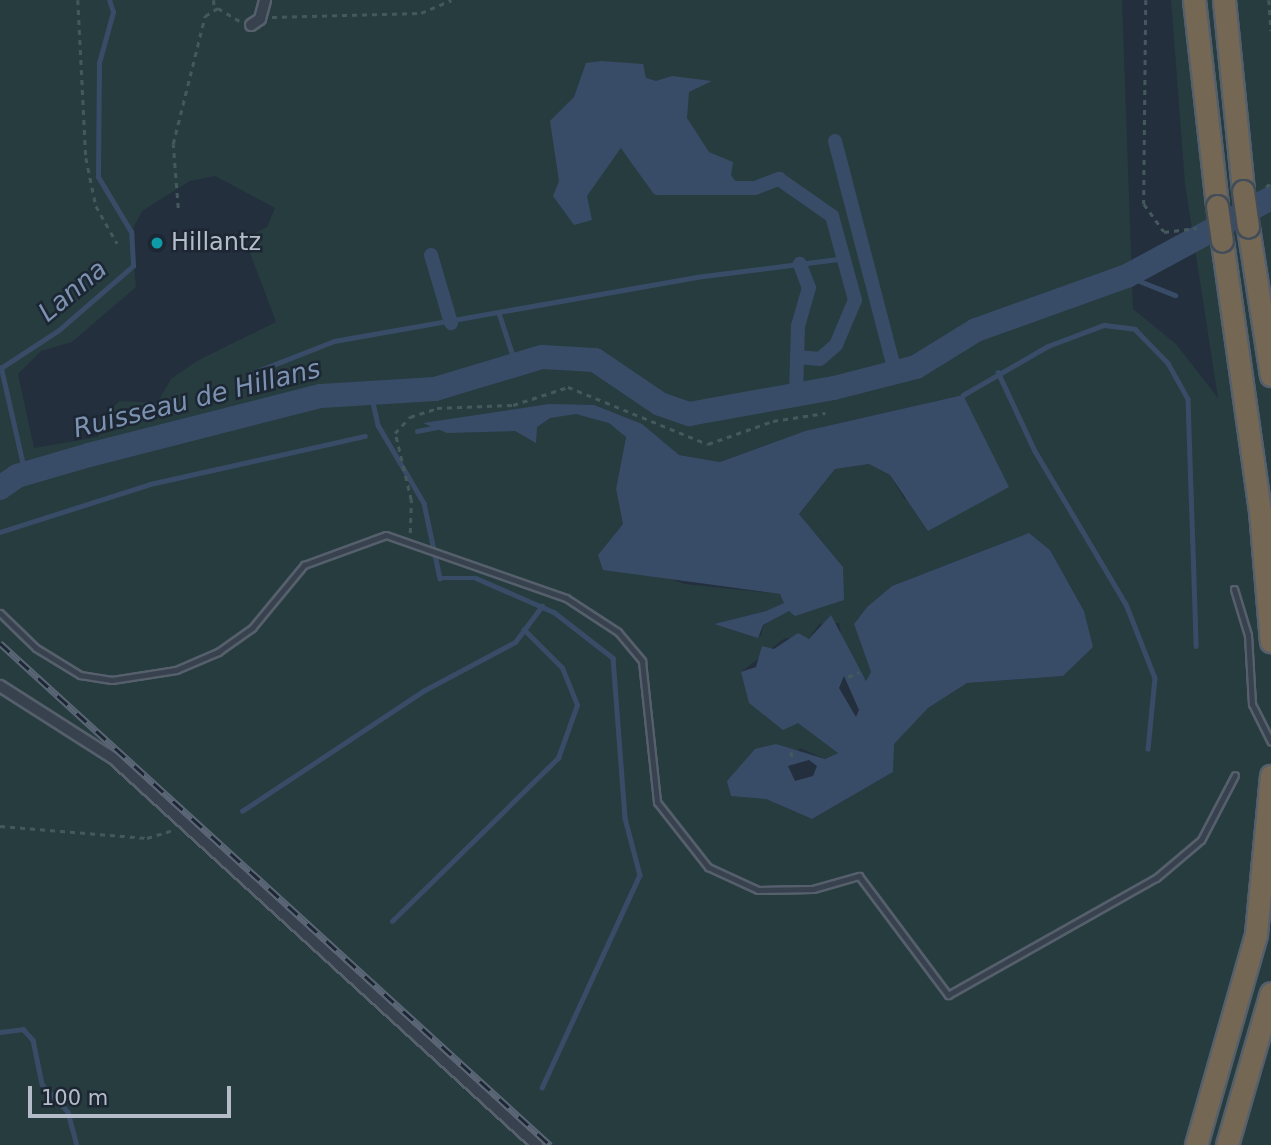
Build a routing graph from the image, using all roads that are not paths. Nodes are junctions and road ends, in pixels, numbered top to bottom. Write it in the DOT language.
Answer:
graph roads {
  1 [pos="265,0"];
  2 [pos="1194,0"];
  3 [pos="1224,0"];
  4 [pos="255,22"];
  5 [pos="1271,375"];
  6 [pos="1234,589"];
  7 [pos="0,613"];
  8 [pos="1271,642"];
  9 [pos="0,686"];
  10 [pos="1271,742"];
  11 [pos="1235,775"];
  12 [pos="1271,776"];
  13 [pos="1271,993"];
  14 [pos="537,1145"];
  15 [pos="1196,1145"];
  16 [pos="1227,1145"];
  1 -- 4 [label="street"];
  2 -- 8 [label="highway, bridge"];
  3 -- 5 [label="highway, bridge"];
  6 -- 10 [label="lane"];
  7 -- 11 [label="lane"];
  9 -- 14 [label="street"];
  12 -- 15 [label="highway"];
  13 -- 16 [label="highway"];
}
